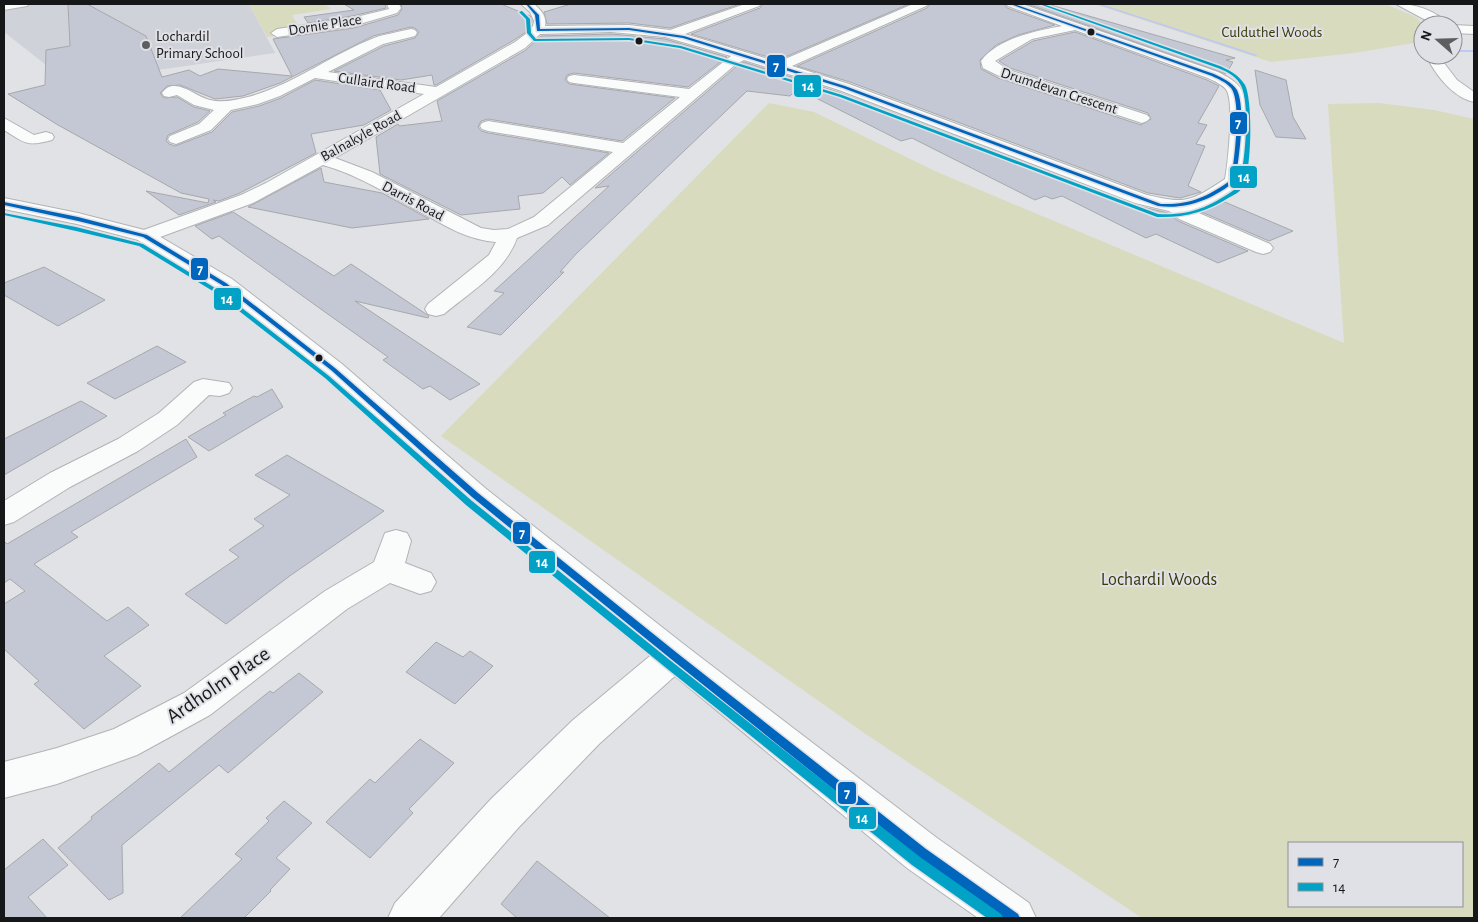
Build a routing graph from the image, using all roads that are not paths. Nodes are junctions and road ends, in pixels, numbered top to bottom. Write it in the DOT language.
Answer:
graph roads {
  1 [pos="24,4"];
  2 [pos="394,4"];
  3 [pos="527,4"];
  4 [pos="729,4"];
  5 [pos="922,4"];
  6 [pos="1012,4"];
  7 [pos="1402,4"];
  8 [pos="750,6"];
  9 [pos="4,7"];
  10 [pos="1427,15"];
  11 [pos="1076,27"];
  12 [pos="538,30"];
  13 [pos="278,33"];
  14 [pos="412,33"];
  15 [pos="672,34"];
  16 [pos="743,56"];
  17 [pos="1438,65"];
  18 [pos="780,67"];
  19 [pos="314,74"];
  20 [pos="586,78"];
  21 [pos="439,92"];
  22 [pos="169,93"];
  23 [pos="692,94"];
  24 [pos="1474,98"];
  25 [pos="1127,102"];
  26 [pos="226,106"];
  27 [pos="1111,107"];
  28 [pos="1142,118"];
  29 [pos="4,123"];
  30 [pos="497,131"];
  31 [pos="46,137"];
  32 [pos="176,139"];
  33 [pos="628,149"];
  34 [pos="320,159"];
  35 [pos="4,204"];
  36 [pos="1175,207"];
  37 [pos="508,234"];
  38 [pos="145,236"];
  39 [pos="1263,248"];
  40 [pos="439,299"];
  41 [pos="220,388"];
  42 [pos="4,515"];
  43 [pos="420,582"];
  44 [pos="674,656"];
  45 [pos="4,780"];
  46 [pos="410,918"];
  47 [pos="1014,918"];
  1 -- 9 [label="street"];
  2 -- 13 [label="street, Dornie Place"];
  3 -- 12 [label="street"];
  4 -- 8 [label="street"];
  5 -- 18 [label="street"];
  6 -- 11 [label="street"];
  7 -- 10 [label="street"];
  8 -- 15 [label="street"];
  11 -- 27 [label="street, Drumdevan Crescent"];
  11 -- 36 [label="street"];
  12 -- 15 [label="street"];
  12 -- 21 [label="street, Balnakyle Road"];
  14 -- 19 [label="street, Cullaird Road"];
  15 -- 16 [label="street"];
  16 -- 18 [label="street"];
  16 -- 23 [label="street, Darris Road"];
  17 -- 24 [label="street"];
  18 -- 36 [label="street"];
  19 -- 21 [label="street, Cullaird Road"];
  19 -- 26 [label="street, Cullaird Road"];
  20 -- 23 [label="street"];
  21 -- 34 [label="street, Balnakyle Road"];
  22 -- 26 [label="street, Cullaird Road"];
  23 -- 33 [label="street, Darris Road"];
  25 -- 27 [label="street"];
  26 -- 32 [label="street"];
  27 -- 28 [label="street, Drumdevan Crescent"];
  29 -- 31 [label="street"];
  30 -- 33 [label="street"];
  33 -- 37 [label="street, Darris Road"];
  34 -- 37 [label="street, Darris Road"];
  34 -- 38 [label="street, Balnakyle Road"];
  35 -- 38 [label="street"];
  36 -- 39 [label="street"];
  37 -- 40 [label="street"];
  38 -- 44 [label="street"];
  41 -- 42 [label="street"];
  43 -- 45 [label="street, Ardholm Place"];
  44 -- 46 [label="street"];
  44 -- 47 [label="street"];
}
